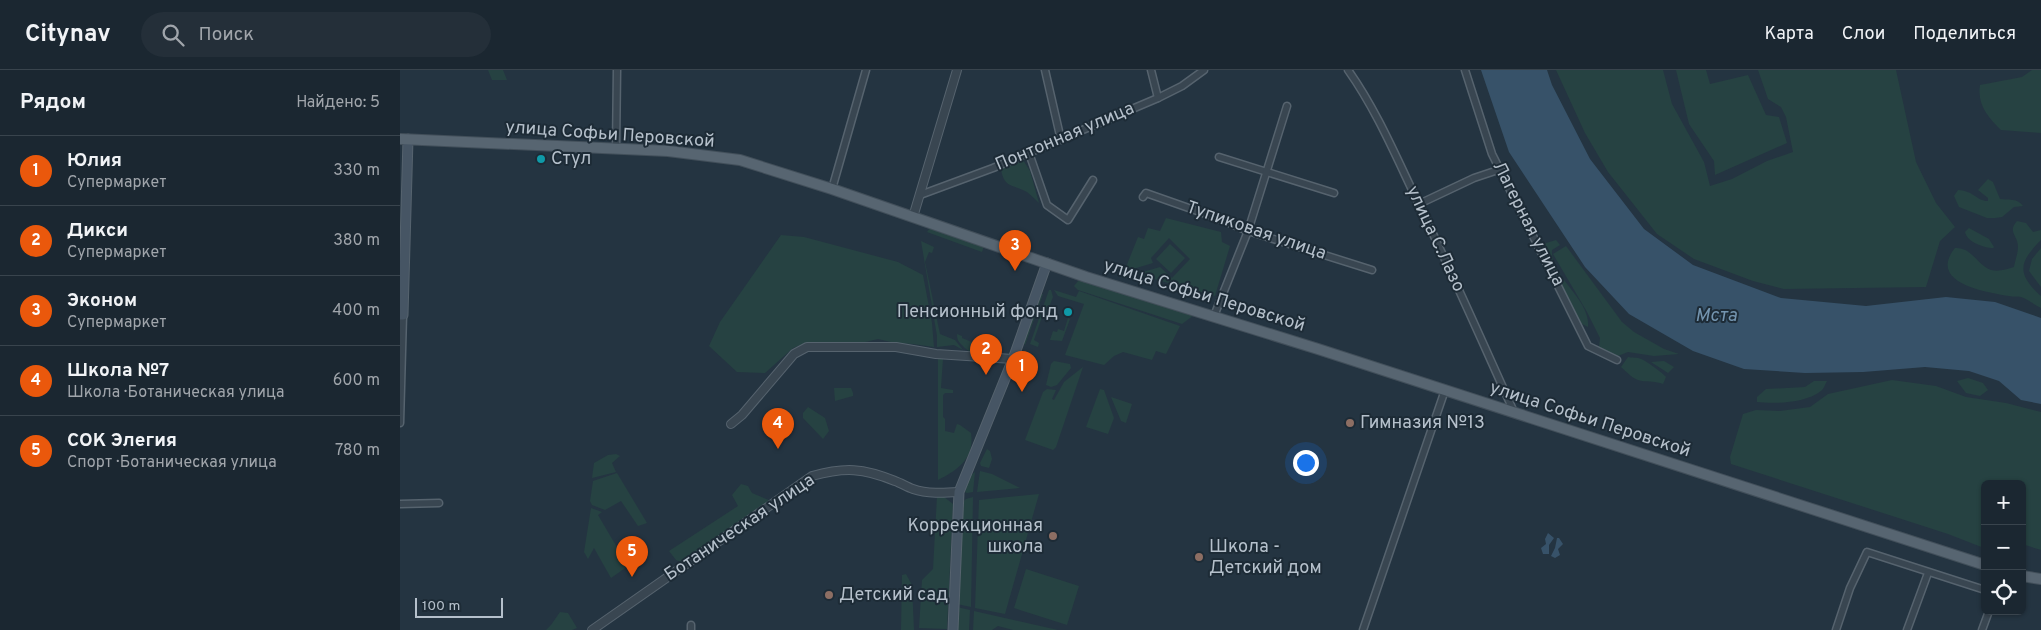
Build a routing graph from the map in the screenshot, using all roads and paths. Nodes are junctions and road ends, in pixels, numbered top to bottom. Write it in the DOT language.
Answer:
graph roads {
  1 [pos="617,70"];
  2 [pos="866,70"];
  3 [pos="957,70"];
  4 [pos="1044,70"];
  5 [pos="1152,70"];
  6 [pos="1204,70"];
  7 [pos="1348,70"];
  8 [pos="1465,70"];
  9 [pos="1158,98"];
  10 [pos="1287,106"];
  11 [pos="404,139"];
  12 [pos="1061,140"];
  13 [pos="616,149"];
  14 [pos="1029,153"];
  15 [pos="1219,157"];
  16 [pos="1501,169"];
  17 [pos="1265,173"];
  18 [pos="1093,180"];
  19 [pos="832,188"];
  20 [pos="1334,193"];
  21 [pos="920,195"];
  22 [pos="1143,197"];
  23 [pos="1419,204"];
  24 [pos="913,217"];
  25 [pos="1248,232"];
  26 [pos="1047,263"];
  27 [pos="1372,270"];
  28 [pos="402,315"];
  29 [pos="1214,316"];
  30 [pos="1013,359"];
  31 [pos="1616,360"];
  32 [pos="1445,390"];
  33 [pos="1514,412"];
  34 [pos="400,423"];
  35 [pos="731,424"];
  36 [pos="959,492"];
  37 [pos="439,503"];
  38 [pos="400,504"];
  39 [pos="1981,564"];
  40 [pos="1928,573"];
  41 [pos="2026,577"];
  42 [pos="2041,579"];
  43 [pos="1981,589"];
  44 [pos="1988,615"];
  45 [pos="599,627"];
  46 [pos="592,630"];
  47 [pos="953,630"];
  48 [pos="1363,630"];
  49 [pos="1836,630"];
  50 [pos="1906,630"];
  51 [pos="1982,630"];
  1 -- 13 [label="street"];
  2 -- 19 [label="street"];
  3 -- 21 [label="street"];
  4 -- 12 [label="street"];
  5 -- 9 [label="street"];
  6 -- 9 [label="street, Понтонная улица"];
  7 -- 23 [label="street, улица С.Лазо"];
  8 -- 16 [label="street, Лагерная улица"];
  9 -- 12 [label="street, Понтонная улица"];
  10 -- 17 [label="street"];
  11 -- 13 [label="main road, улица Софьи Перовской"];
  11 -- 28 [label="main road"];
  12 -- 14 [label="street, Понтонная улица"];
  13 -- 19 [label="main road, улица Софьи Перовской"];
  14 -- 18 [label="street"];
  14 -- 21 [label="street, Понтонная улица"];
  15 -- 17 [label="street"];
  16 -- 23 [label="street"];
  16 -- 31 [label="street, Лагерная улица"];
  17 -- 20 [label="street"];
  17 -- 25 [label="street"];
  19 -- 24 [label="main road, улица Софьи Перовской"];
  21 -- 24 [label="street"];
  22 -- 25 [label="street, Тупиковая улица"];
  23 -- 33 [label="street, улица С.Лазо"];
  24 -- 26 [label="main road, улица Софьи Перовской"];
  25 -- 27 [label="street, Тупиковая улица"];
  25 -- 29 [label="street"];
  26 -- 29 [label="main road, улица Софьи Перовской"];
  26 -- 30 [label="main road"];
  28 -- 34 [label="street"];
  29 -- 32 [label="main road, улица Софьи Перовской"];
  30 -- 35 [label="street"];
  30 -- 36 [label="main road"];
  32 -- 33 [label="main road, улица Софьи Перовской"];
  32 -- 48 [label="street"];
  33 -- 39 [label="main road, улица Софьи Перовской"];
  36 -- 45 [label="street, Ботаническая улица"];
  36 -- 47 [label="main road"];
  37 -- 38 [label="street"];
  40 -- 43 [label="street"];
  40 -- 49 [label="street"];
  40 -- 50 [label="street"];
  41 -- 42 [label="main road"];
  44 -- 51 [label="street"];
  45 -- 46 [label="street, Ботаническая улица"];
}
